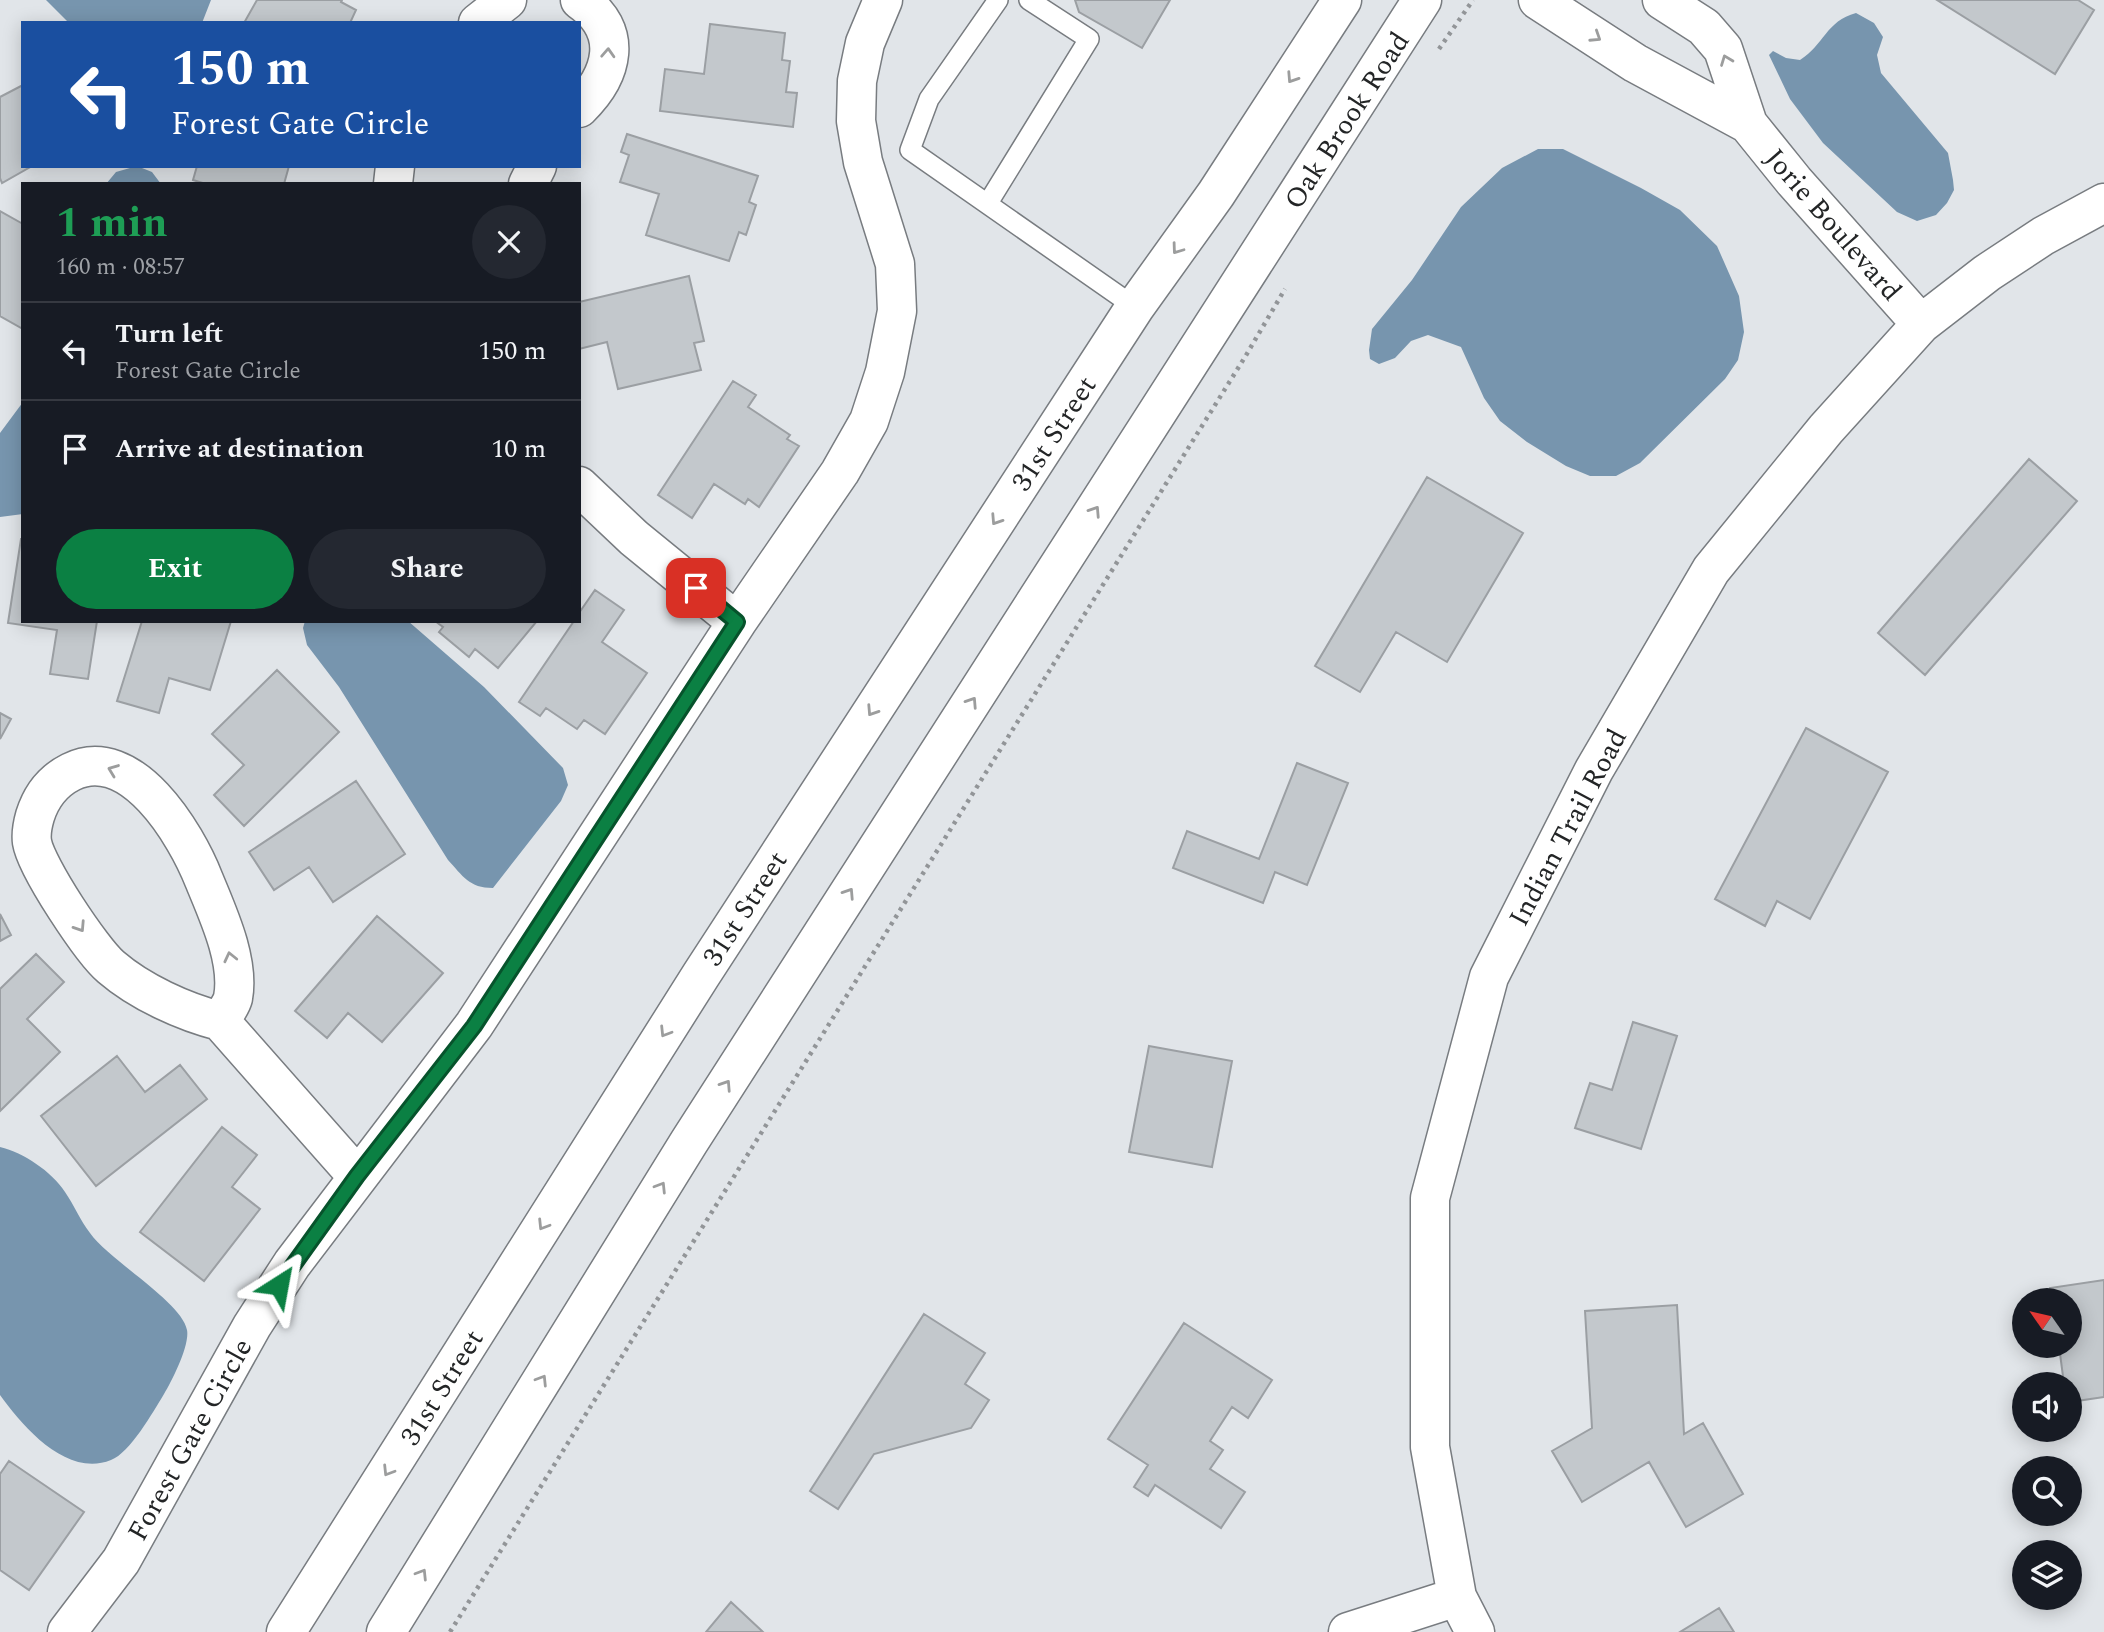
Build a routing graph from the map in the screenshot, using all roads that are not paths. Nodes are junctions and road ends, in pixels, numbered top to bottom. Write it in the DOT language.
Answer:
graph roads {
  1 [pos="507,0"];
  2 [pos="580,0"];
  3 [pos="883,0"];
  4 [pos="998,0"];
  5 [pos="1029,0"];
  6 [pos="1422,0"];
  7 [pos="1538,0"];
  8 [pos="1662,0"];
  9 [pos="1329,10"];
  10 [pos="481,21"];
  11 [pos="581,106"];
  12 [pos="1748,124"];
  13 [pos="988,203"];
  14 [pos="2104,203"];
  15 [pos="1135,307"];
  16 [pos="1921,324"];
  17 [pos="581,488"];
  18 [pos="737,622"];
  19 [pos="220,1021"];
  20 [pos="357,1176"];
  21 [pos="1457,1597"];
  22 [pos="67,1632"];
  23 [pos="286,1632"];
  24 [pos="386,1632"];
  25 [pos="1348,1632"];
  26 [pos="1475,1632"];
  1 -- 10 [label="street"];
  11 -- 2 [label="street, one-way"];
  3 -- 18 [label="street, Forest Gate Circle"];
  4 -- 13 [label="lane"];
  5 -- 13 [label="lane"];
  24 -- 6 [label="street, Oak Brook Road, one-way"];
  7 -- 12 [label="street, Jorie Boulevard, one-way"];
  12 -- 8 [label="street, Jorie Boulevard, one-way"];
  9 -- 15 [label="street, 31st Street, one-way"];
  12 -- 16 [label="street, Jorie Boulevard"];
  13 -- 15 [label="lane"];
  14 -- 16 [label="street, Indian Trail Road"];
  15 -- 23 [label="street, 31st Street, one-way"];
  16 -- 21 [label="street, Indian Trail Road"];
  17 -- 18 [label="street"];
  18 -- 20 [label="street, Forest Gate Circle"];
  19 -- 19 [label="street, one-way"];
  19 -- 20 [label="street"];
  20 -- 22 [label="street, Forest Gate Circle"];
  21 -- 25 [label="street"];
  21 -- 26 [label="street, Indian Trail Road"];
}
